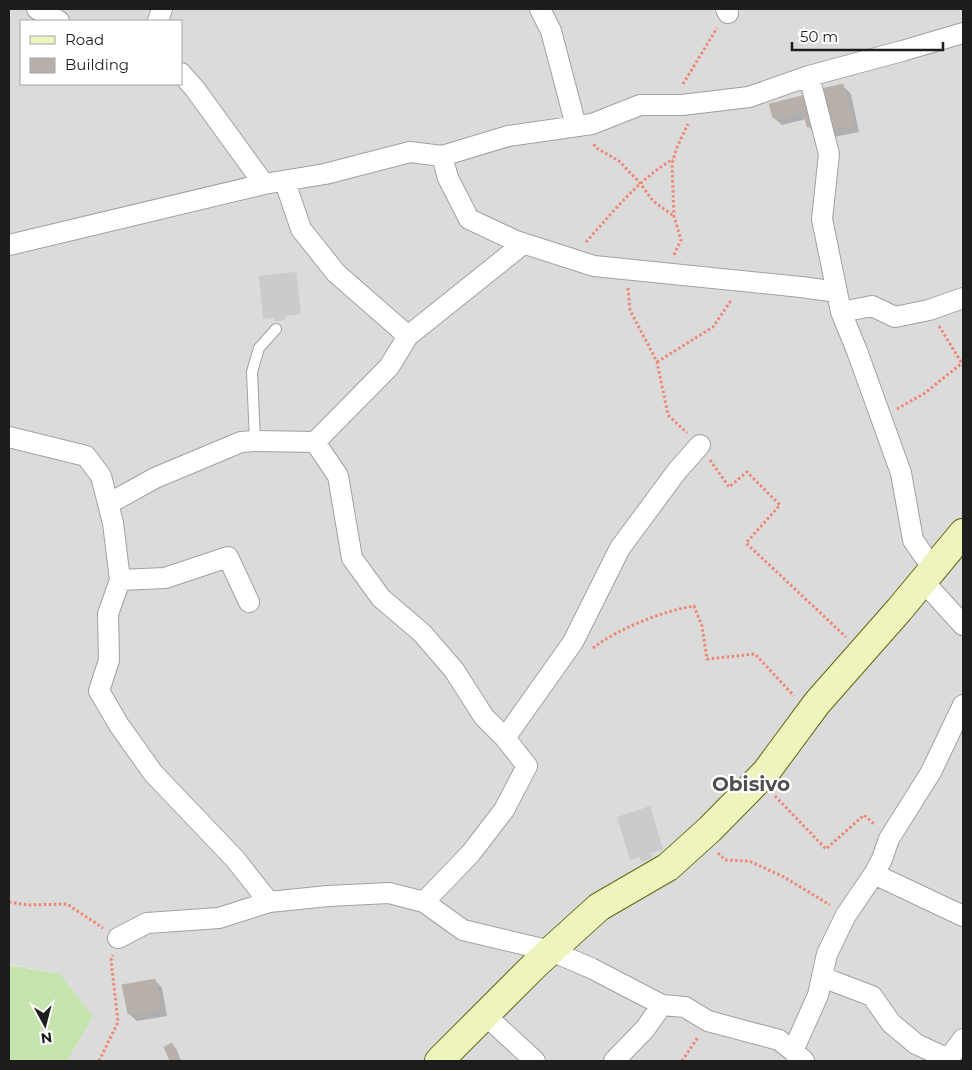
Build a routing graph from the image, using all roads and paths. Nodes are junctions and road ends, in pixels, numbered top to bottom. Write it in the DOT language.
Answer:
graph roads {
  1 [pos="38,9"];
  2 [pos="540,9"];
  3 [pos="727,11"];
  4 [pos="57,20"];
  5 [pos="962,35"];
  6 [pos="182,74"];
  7 [pos="809,76"];
  8 [pos="691,104"];
  9 [pos="584,125"];
  10 [pos="442,156"];
  11 [pos="674,158"];
  12 [pos="285,182"];
  13 [pos="640,183"];
  14 [pos="264,184"];
  15 [pos="674,216"];
  16 [pos="523,244"];
  17 [pos="9,245"];
  18 [pos="570,258"];
  19 [pos="627,270"];
  20 [pos="665,273"];
  21 [pos="744,282"];
  22 [pos="837,292"];
  23 [pos="963,298"];
  24 [pos="929,310"];
  25 [pos="841,312"];
  26 [pos="276,329"];
  27 [pos="408,336"];
  28 [pos="657,362"];
  29 [pos="962,364"];
  30 [pos="881,419"];
  31 [pos="9,436"];
  32 [pos="255,441"];
  33 [pos="315,442"];
  34 [pos="700,445"];
  35 [pos="108,504"];
  36 [pos="963,532"];
  37 [pos="928,575"];
  38 [pos="120,580"];
  39 [pos="249,602"];
  40 [pos="963,625"];
  41 [pos="573,642"];
  42 [pos="862,652"];
  43 [pos="810,713"];
  44 [pos="961,718"];
  45 [pos="505,738"];
  46 [pos="759,779"];
  47 [pos="702,836"];
  48 [pos="889,839"];
  49 [pos="874,874"];
  50 [pos="9,902"];
  51 [pos="269,902"];
  52 [pos="424,902"];
  53 [pos="846,916"];
  54 [pos="963,916"];
  55 [pos="118,938"];
  56 [pos="551,951"];
  57 [pos="822,977"];
  58 [pos="662,1005"];
  59 [pos="485,1015"];
  60 [pos="708,1021"];
  61 [pos="963,1039"];
  62 [pos="798,1056"];
  63 [pos="946,1059"];
  64 [pos="99,1061"];
  65 [pos="439,1061"];
  66 [pos="535,1061"];
  67 [pos="614,1061"];
  68 [pos="682,1061"];
  1 -- 4 [label="street"];
  2 -- 9 [label="street"];
  3 -- 8 [label="path"];
  5 -- 7 [label="street"];
  6 -- 14 [label="street"];
  7 -- 8 [label="street"];
  7 -- 22 [label="street"];
  8 -- 9 [label="street"];
  8 -- 11 [label="path"];
  9 -- 10 [label="street"];
  9 -- 13 [label="path"];
  10 -- 12 [label="street"];
  10 -- 16 [label="street"];
  11 -- 13 [label="path"];
  11 -- 15 [label="path"];
  12 -- 14 [label="street"];
  12 -- 27 [label="street"];
  13 -- 15 [label="path"];
  13 -- 18 [label="path"];
  14 -- 17 [label="street"];
  15 -- 20 [label="path"];
  16 -- 18 [label="street"];
  16 -- 27 [label="street"];
  18 -- 19 [label="street"];
  19 -- 20 [label="street"];
  19 -- 28 [label="path"];
  20 -- 21 [label="street"];
  21 -- 22 [label="street"];
  21 -- 28 [label="path"];
  22 -- 25 [label="street"];
  23 -- 24 [label="street"];
  24 -- 25 [label="street"];
  24 -- 29 [label="path"];
  25 -- 30 [label="street"];
  26 -- 32 [label="lane"];
  27 -- 33 [label="street"];
  28 -- 34 [label="path"];
  29 -- 30 [label="path"];
  30 -- 37 [label="street"];
  31 -- 35 [label="street"];
  32 -- 33 [label="street"];
  32 -- 35 [label="street"];
  33 -- 45 [label="street"];
  34 -- 41 [label="street"];
  34 -- 42 [label="path"];
  35 -- 38 [label="street"];
  36 -- 37 [label="street"];
  37 -- 40 [label="street"];
  37 -- 42 [label="street"];
  38 -- 39 [label="street"];
  38 -- 51 [label="street"];
  41 -- 43 [label="path"];
  41 -- 45 [label="street"];
  42 -- 43 [label="street"];
  43 -- 46 [label="street"];
  44 -- 48 [label="street"];
  45 -- 52 [label="street"];
  46 -- 47 [label="street"];
  46 -- 48 [label="path"];
  47 -- 53 [label="path"];
  47 -- 56 [label="street"];
  48 -- 49 [label="street"];
  49 -- 53 [label="street"];
  49 -- 54 [label="street"];
  50 -- 55 [label="path"];
  51 -- 52 [label="street"];
  51 -- 55 [label="street"];
  52 -- 56 [label="street"];
  53 -- 57 [label="street"];
  55 -- 64 [label="path"];
  56 -- 58 [label="street"];
  56 -- 59 [label="street"];
  57 -- 62 [label="street"];
  57 -- 63 [label="street"];
  58 -- 60 [label="street"];
  58 -- 67 [label="street"];
  59 -- 65 [label="street"];
  59 -- 66 [label="street"];
  60 -- 62 [label="street"];
  60 -- 68 [label="path"];
  61 -- 63 [label="street"];
}
